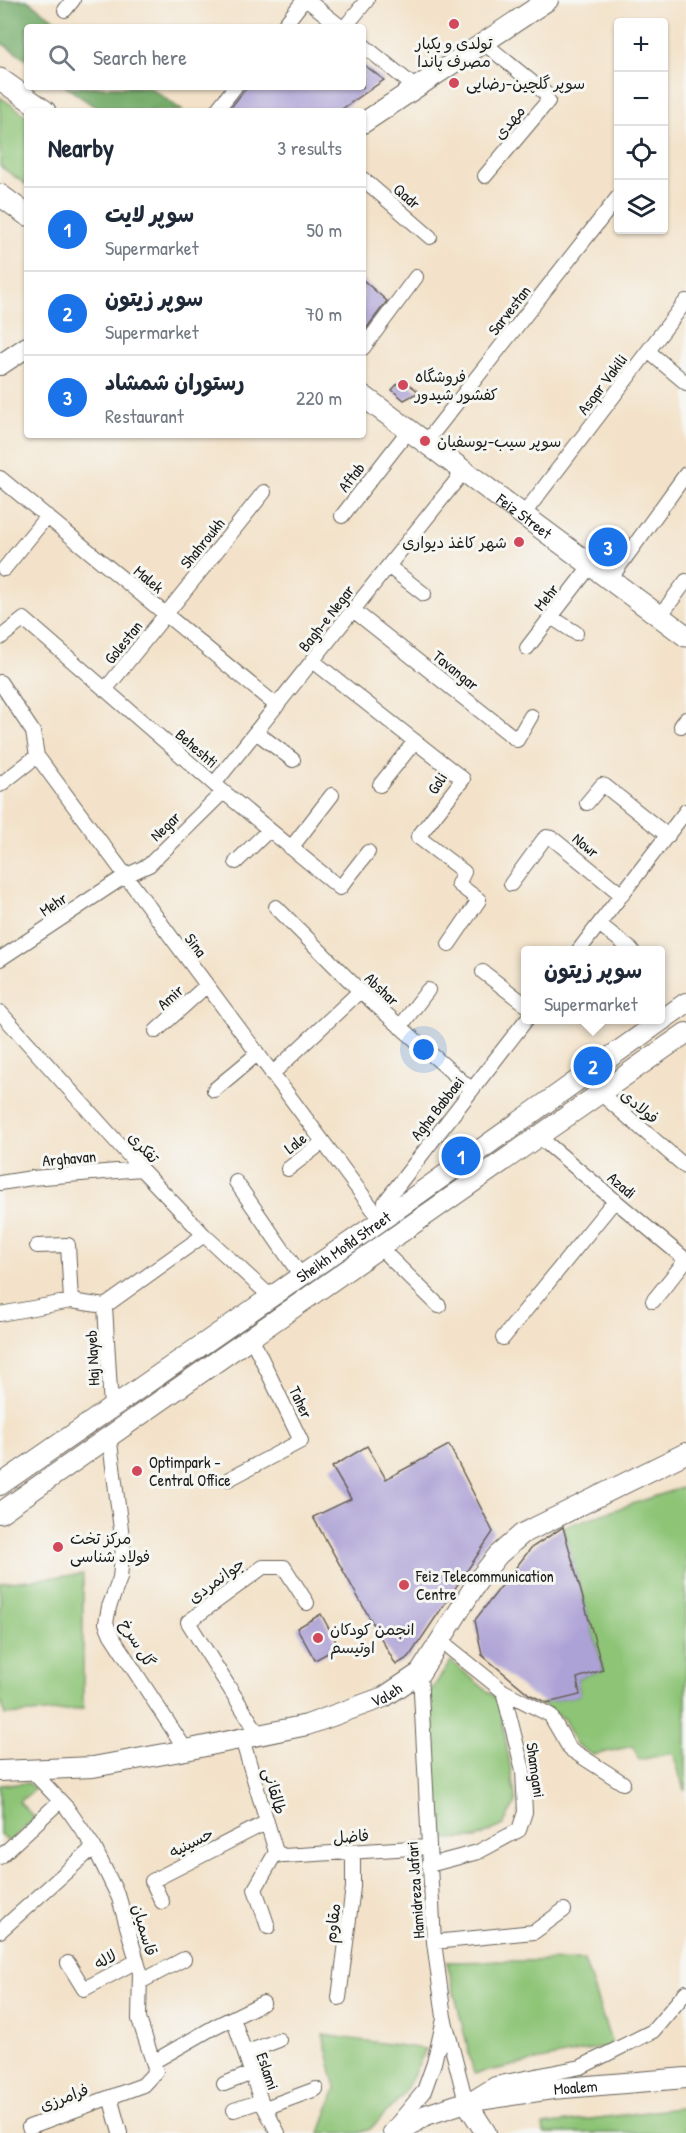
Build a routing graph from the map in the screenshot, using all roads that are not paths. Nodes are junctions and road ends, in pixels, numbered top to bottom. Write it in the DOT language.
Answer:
graph roads {
  1 [pos="305,0"];
  2 [pos="367,0"];
  3 [pos="548,0"];
  4 [pos="285,24"];
  5 [pos="339,24"];
  6 [pos="346,24"];
  7 [pos="484,43"];
  8 [pos="366,47"];
  9 [pos="0,79"];
  10 [pos="416,88"];
  11 [pos="233,90"];
  12 [pos="41,108"];
  13 [pos="218,108"];
  14 [pos="366,121"];
  15 [pos="485,176"];
  16 [pos="366,182"];
  17 [pos="614,202"];
  18 [pos="430,237"];
  19 [pos="416,277"];
  20 [pos="686,301"];
  21 [pos="366,344"];
  22 [pos="24,348"];
  23 [pos="648,351"];
  24 [pos="0,365"];
  25 [pos="686,383"];
  26 [pos="366,398"];
  27 [pos="408,430"];
  28 [pos="426,442"];
  29 [pos="464,471"];
  30 [pos="686,474"];
  31 [pos="0,478"];
  32 [pos="264,492"];
  33 [pos="523,515"];
  34 [pos="47,516"];
  35 [pos="342,516"];
  36 [pos="388,566"];
  37 [pos="591,566"];
  38 [pos="4,569"];
  39 [pos="610,579"];
  40 [pos="686,581"];
  41 [pos="424,594"];
  42 [pos="353,610"];
  43 [pos="166,614"];
  44 [pos="660,616"];
  45 [pos="551,617"];
  46 [pos="576,633"];
  47 [pos="686,636"];
  48 [pos="0,638"];
  49 [pos="527,648"];
  50 [pos="313,661"];
  51 [pos="0,681"];
  52 [pos="105,690"];
  53 [pos="277,706"];
  54 [pos="531,716"];
  55 [pos="256,732"];
  56 [pos="415,741"];
  57 [pos="37,756"];
  58 [pos="293,760"];
  59 [pos="0,785"];
  60 [pos="380,785"];
  61 [pos="218,788"];
  62 [pos="332,795"];
  63 [pos="587,803"];
  64 [pos="686,811"];
  65 [pos="269,830"];
  66 [pos="668,836"];
  67 [pos="291,848"];
  68 [pos="368,852"];
  69 [pos="236,862"];
  70 [pos="125,876"];
  71 [pos="511,884"];
  72 [pos="622,895"];
  73 [pos="276,907"];
  74 [pos="599,924"];
  75 [pos="449,944"];
  76 [pos="583,946"];
  77 [pos="626,946"];
  78 [pos="0,959"];
  79 [pos="483,972"];
  80 [pos="206,986"];
  81 [pos="428,990"];
  82 [pos="360,991"];
  83 [pos="521,1002"];
  84 [pos="684,1010"];
  85 [pos="0,1012"];
  86 [pos="665,1021"];
  87 [pos="523,1024"];
  88 [pos="660,1024"];
  89 [pos="399,1027"];
  90 [pos="5,1028"];
  91 [pos="156,1031"];
  92 [pos="646,1032"];
  93 [pos="686,1033"];
  94 [pos="661,1051"];
  95 [pos="257,1054"];
  96 [pos="272,1074"];
  97 [pos="214,1090"];
  98 [pos="472,1090"];
  99 [pos="600,1093"];
  100 [pos="538,1136"];
  101 [pos="323,1142"];
  102 [pos="686,1167"];
  103 [pos="141,1168"];
  104 [pos="288,1169"];
  105 [pos="236,1182"];
  106 [pos="0,1183"];
  107 [pos="615,1200"];
  108 [pos="381,1220"];
  109 [pos="204,1235"];
  110 [pos="37,1246"];
  111 [pos="379,1247"];
  112 [pos="686,1260"];
  113 [pos="301,1276"];
  114 [pos="271,1297"];
  115 [pos="71,1301"];
  116 [pos="653,1301"];
  117 [pos="105,1306"];
  118 [pos="439,1306"];
  119 [pos="0,1314"];
  120 [pos="251,1337"];
  121 [pos="503,1338"];
  122 [pos="111,1408"];
  123 [pos="109,1435"];
  124 [pos="686,1453"];
  125 [pos="229,1479"];
  126 [pos="0,1485"];
  127 [pos="0,1513"];
  128 [pos="307,1604"];
  129 [pos="441,1641"];
  130 [pos="420,1673"];
  131 [pos="503,1691"];
  132 [pos="251,1737"];
  133 [pos="186,1750"];
  134 [pos="31,1770"];
  135 [pos="0,1771"];
  136 [pos="623,1783"];
  137 [pos="60,1801"];
  138 [pos="267,1822"];
  139 [pos="94,1847"];
  140 [pos="428,1847"];
  141 [pos="276,1852"];
  142 [pos="353,1852"];
  143 [pos="0,1857"];
  144 [pos="429,1865"];
  145 [pos="162,1902"];
  146 [pos="564,1910"];
  147 [pos="268,1927"];
  148 [pos="0,1931"];
  149 [pos="434,1942"];
  150 [pos="184,1959"];
  151 [pos="137,1961"];
  152 [pos="68,1962"];
  153 [pos="140,1982"];
  154 [pos="686,1992"];
  155 [pos="339,1998"];
  156 [pos="263,2002"];
  157 [pos="444,2017"];
  158 [pos="232,2018"];
  159 [pos="279,2040"];
  160 [pos="245,2053"];
  161 [pos="153,2062"];
  162 [pos="252,2073"];
  163 [pos="686,2078"];
  164 [pos="224,2084"];
  165 [pos="316,2089"];
  166 [pos="110,2097"];
  167 [pos="466,2102"];
  168 [pos="263,2105"];
  169 [pos="234,2110"];
  170 [pos="29,2127"];
  171 [pos="120,2133"];
  172 [pos="278,2133"];
  173 [pos="389,2133"];
  174 [pos="398,2133"];
  175 [pos="486,2133"];
  1 -- 4 [label="street"];
  1 -- 5 [label="street"];
  2 -- 6 [label="street"];
  3 -- 7 [label="main road"];
  7 -- 10 [label="main road"];
  7 -- 15 [label="street, مهدی"];
  8 -- 10 [label="street"];
  9 -- 12 [label="main road"];
  10 -- 14 [label="main road"];
  11 -- 13 [label="street"];
  16 -- 18 [label="street, Qadr"];
  17 -- 28 [label="street, Sarvestan"];
  19 -- 21 [label="street"];
  20 -- 23 [label="street, Asqar Vakili"];
  22 -- 24 [label="main road"];
  23 -- 25 [label="street"];
  23 -- 33 [label="street, Asqar Vakili"];
  26 -- 27 [label="main road, Feiz Street"];
  27 -- 28 [label="main road, Feiz Street"];
  27 -- 35 [label="street, Aftab"];
  28 -- 29 [label="main road, Feiz Street"];
  29 -- 33 [label="main road, Feiz Street"];
  29 -- 36 [label="street, Bagh-e Negar"];
  30 -- 39 [label="street"];
  31 -- 34 [label="street, Malek"];
  32 -- 43 [label="street, Shahroukh"];
  33 -- 37 [label="main road, Feiz Street"];
  34 -- 38 [label="street"];
  34 -- 43 [label="street, Malek"];
  36 -- 41 [label="street"];
  36 -- 42 [label="street, Bagh-e Negar"];
  37 -- 39 [label="main road, Feiz Street"];
  37 -- 45 [label="street, Mehr"];
  39 -- 44 [label="main road, Feiz Street"];
  40 -- 44 [label="street"];
  42 -- 50 [label="street, Bagh-e Negar"];
  42 -- 54 [label="street, Tavangar"];
  43 -- 52 [label="street, Golestan"];
  43 -- 53 [label="street, Malek"];
  44 -- 47 [label="main road, Feiz Street"];
  45 -- 46 [label="street"];
  45 -- 49 [label="street, Mehr"];
  48 -- 52 [label="street, Beheshti"];
  50 -- 53 [label="street, Bagh-e Negar"];
  50 -- 56 [label="street, Goli"];
  51 -- 57 [label="street, Sina"];
  52 -- 61 [label="street, Beheshti"];
  53 -- 55 [label="street, Bagh-e Negar"];
  55 -- 58 [label="street"];
  55 -- 61 [label="street, Bagh-e Negar"];
  56 -- 60 [label="street"];
  56 -- 75 [label="street, Goli"];
  57 -- 59 [label="street"];
  57 -- 70 [label="street, Sina"];
  61 -- 65 [label="street, Beheshti"];
  61 -- 70 [label="street, Negar"];
  62 -- 67 [label="street"];
  63 -- 66 [label="street"];
  64 -- 66 [label="street"];
  65 -- 67 [label="street, Beheshti"];
  65 -- 69 [label="street"];
  66 -- 72 [label="street"];
  67 -- 68 [label="street, Beheshti"];
  70 -- 78 [label="street, Mehr"];
  70 -- 80 [label="street, Sina"];
  71 -- 72 [label="street, Nowr"];
  72 -- 74 [label="street"];
  73 -- 82 [label="street, Abshar"];
  74 -- 76 [label="street"];
  74 -- 77 [label="street"];
  79 -- 83 [label="street"];
  80 -- 91 [label="street, Amir"];
  80 -- 95 [label="street, Sina"];
  81 -- 89 [label="street"];
  82 -- 89 [label="street, Abshar"];
  82 -- 96 [label="street"];
  84 -- 86 [label="main road, Sheikh Mofid Street"];
  85 -- 90 [label="street, تفکری"];
  87 -- 98 [label="street, Agha Babbaei"];
  88 -- 92 [label="main road, Sheikh Mofid Street"];
  89 -- 98 [label="street, Abshar"];
  90 -- 103 [label="street, تفکری"];
  92 -- 94 [label="main road"];
  92 -- 108 [label="main road, Sheikh Mofid Street"];
  93 -- 94 [label="main road, Sheikh Mofid Street"];
  94 -- 99 [label="main road, Sheikh Mofid Street"];
  95 -- 96 [label="street, Sina"];
  95 -- 97 [label="street"];
  96 -- 101 [label="street, Sina"];
  98 -- 108 [label="street, Agha Babbaei"];
  99 -- 100 [label="main road, Sheikh Mofid Street"];
  99 -- 102 [label="street, فولادی"];
  100 -- 107 [label="street, Azadi"];
  100 -- 111 [label="main road, Sheikh Mofid Street"];
  101 -- 104 [label="street, Lale"];
  101 -- 108 [label="street, Sina"];
  103 -- 106 [label="street, Arghavan"];
  103 -- 109 [label="street, تفکری"];
  105 -- 113 [label="street"];
  107 -- 112 [label="street, Azadi"];
  107 -- 121 [label="street"];
  108 -- 113 [label="main road, Sheikh Mofid Street"];
  109 -- 114 [label="street, تفکری"];
  109 -- 117 [label="street"];
  110 -- 115 [label="street"];
  111 -- 118 [label="street"];
  111 -- 120 [label="main road, Sheikh Mofid Street"];
  112 -- 116 [label="street"];
  113 -- 114 [label="main road, Sheikh Mofid Street"];
  114 -- 122 [label="main road, Sheikh Mofid Street"];
  115 -- 117 [label="street"];
  115 -- 119 [label="street"];
  117 -- 122 [label="street, Haj Nayeb"];
  120 -- 123 [label="main road, Sheikh Mofid Street"];
  120 -- 125 [label="street, Taher"];
  122 -- 126 [label="main road, Sheikh Mofid Street"];
  123 -- 127 [label="main road, Sheikh Mofid Street"];
  123 -- 133 [label="street, گل سرخ"];
  124 -- 129 [label="main road, Valeh"];
  128 -- 132 [label="street, جوانمردی"];
  129 -- 130 [label="main road, Valeh"];
  129 -- 131 [label="street"];
  130 -- 132 [label="main road, Valeh"];
  130 -- 140 [label="street, Hamidreza Jafari"];
  131 -- 136 [label="street"];
  131 -- 144 [label="street, Shamgani"];
  132 -- 133 [label="main road, Valeh"];
  132 -- 138 [label="street, طالقانی"];
  133 -- 134 [label="main road, Valeh"];
  134 -- 135 [label="main road, Valeh"];
  134 -- 137 [label="street, قاسمیان"];
  137 -- 139 [label="street, قاسمیان"];
  137 -- 143 [label="street"];
  138 -- 141 [label="street, طالقانی"];
  138 -- 145 [label="street, حسینیه"];
  139 -- 148 [label="street"];
  139 -- 151 [label="street, قاسمیان"];
  140 -- 142 [label="street, فاضل"];
  140 -- 144 [label="street, Hamidreza Jafari"];
  141 -- 142 [label="street, فاضل"];
  141 -- 147 [label="street"];
  142 -- 155 [label="street, مقاوم"];
  144 -- 149 [label="street, Hamidreza Jafari"];
  146 -- 149 [label="street"];
  149 -- 157 [label="street, Hamidreza Jafari"];
  150 -- 153 [label="street"];
  151 -- 152 [label="street, لاله"];
  151 -- 153 [label="street, قاسمیان"];
  153 -- 161 [label="street, قاسمیان"];
  154 -- 167 [label="street"];
  156 -- 158 [label="street"];
  157 -- 167 [label="street, Hamidreza Jafari"];
  157 -- 173 [label="street"];
  158 -- 160 [label="street, Eslami"];
  158 -- 161 [label="street"];
  159 -- 160 [label="street"];
  160 -- 162 [label="street, Eslami"];
  161 -- 166 [label="street"];
  162 -- 164 [label="street"];
  162 -- 168 [label="street, Eslami"];
  163 -- 167 [label="main road, Moalem"];
  165 -- 168 [label="street"];
  166 -- 170 [label="street, فرامرزی"];
  166 -- 171 [label="street"];
  167 -- 174 [label="main road, Moalem"];
  167 -- 175 [label="main road"];
  168 -- 169 [label="street"];
  168 -- 172 [label="street, Eslami"];
}
